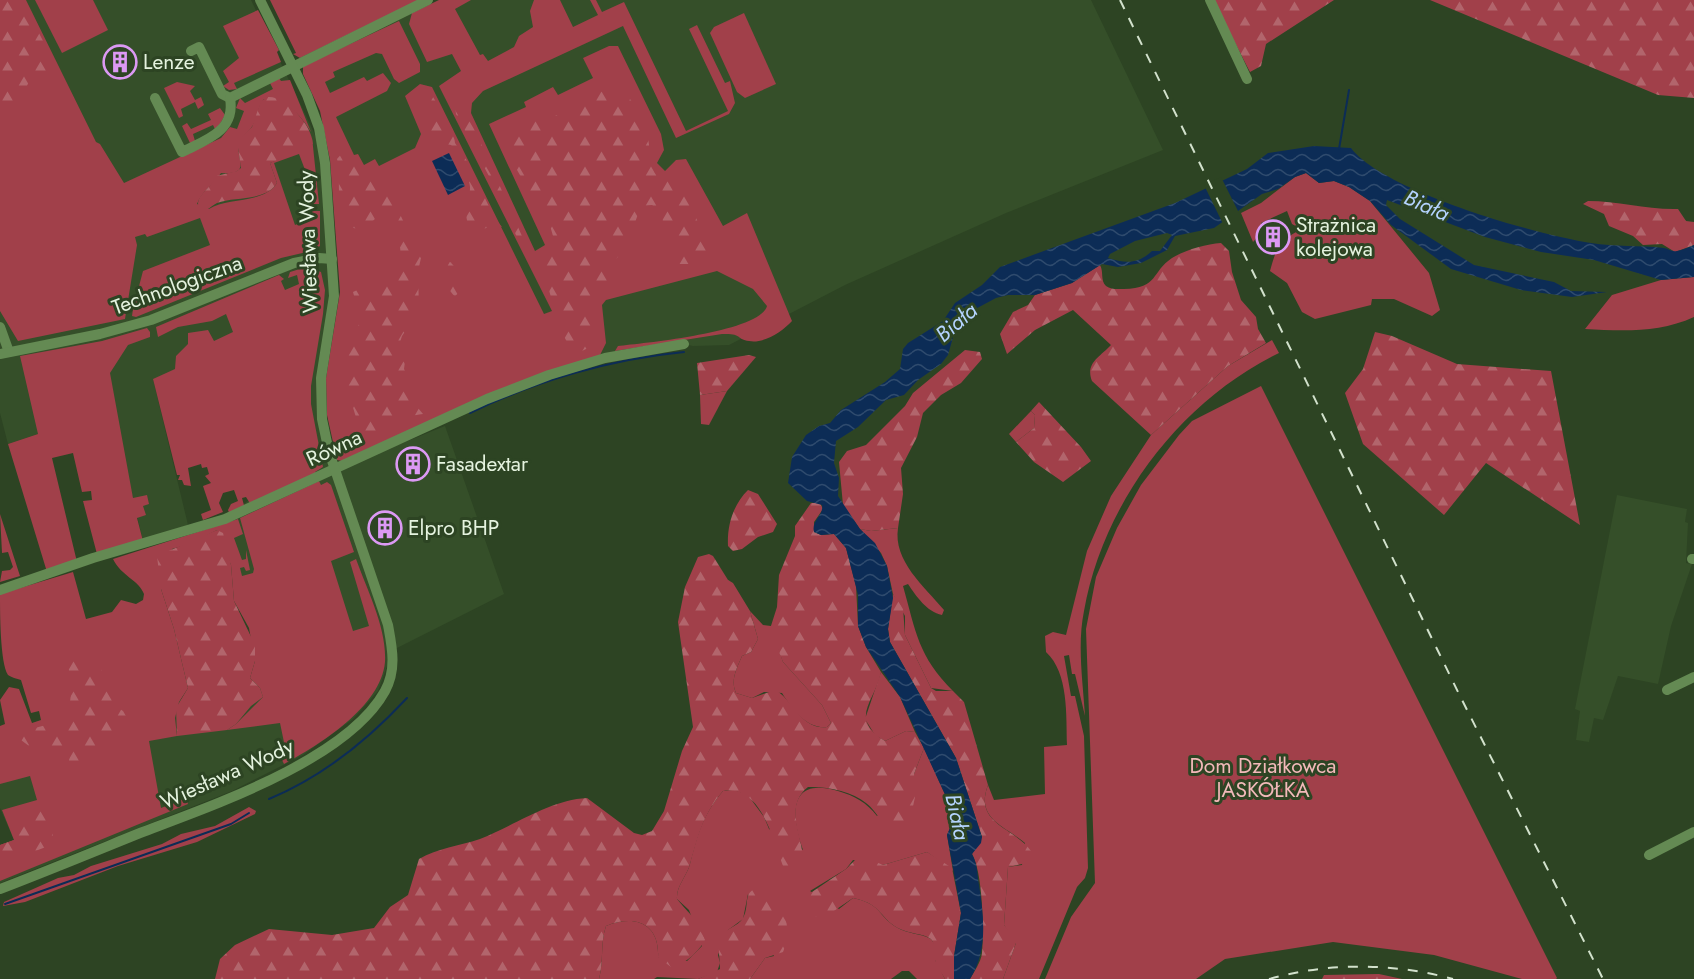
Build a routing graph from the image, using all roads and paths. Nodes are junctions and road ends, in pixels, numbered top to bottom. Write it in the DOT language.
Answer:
graph roads {
  1 [pos="260,0"];
  2 [pos="428,0"];
  3 [pos="1210,0"];
  4 [pos="191,51"];
  5 [pos="292,66"];
  6 [pos="1247,79"];
  7 [pos="155,98"];
  8 [pos="230,98"];
  9 [pos="332,259"];
  10 [pos="0,327"];
  11 [pos="684,344"];
  12 [pos="4,353"];
  13 [pos="335,470"];
  14 [pos="0,590"];
  15 [pos="1694,677"];
  16 [pos="1667,690"];
  17 [pos="1694,832"];
  18 [pos="1649,855"];
  19 [pos="0,889"];
  1 -- 5 [label="street, Wiesława Wody"];
  2 -- 5 [label="street"];
  3 -- 6 [label="street"];
  4 -- 8 [label="street"];
  5 -- 8 [label="street"];
  5 -- 9 [label="street, Wiesława Wody"];
  7 -- 8 [label="street"];
  9 -- 12 [label="street, Technologiczna"];
  9 -- 13 [label="street, Wiesława Wody"];
  10 -- 12 [label="street"];
  11 -- 13 [label="street, Równa"];
  13 -- 14 [label="street, Równa"];
  13 -- 19 [label="street, Wiesława Wody"];
  15 -- 16 [label="street"];
  17 -- 18 [label="street"];
}
